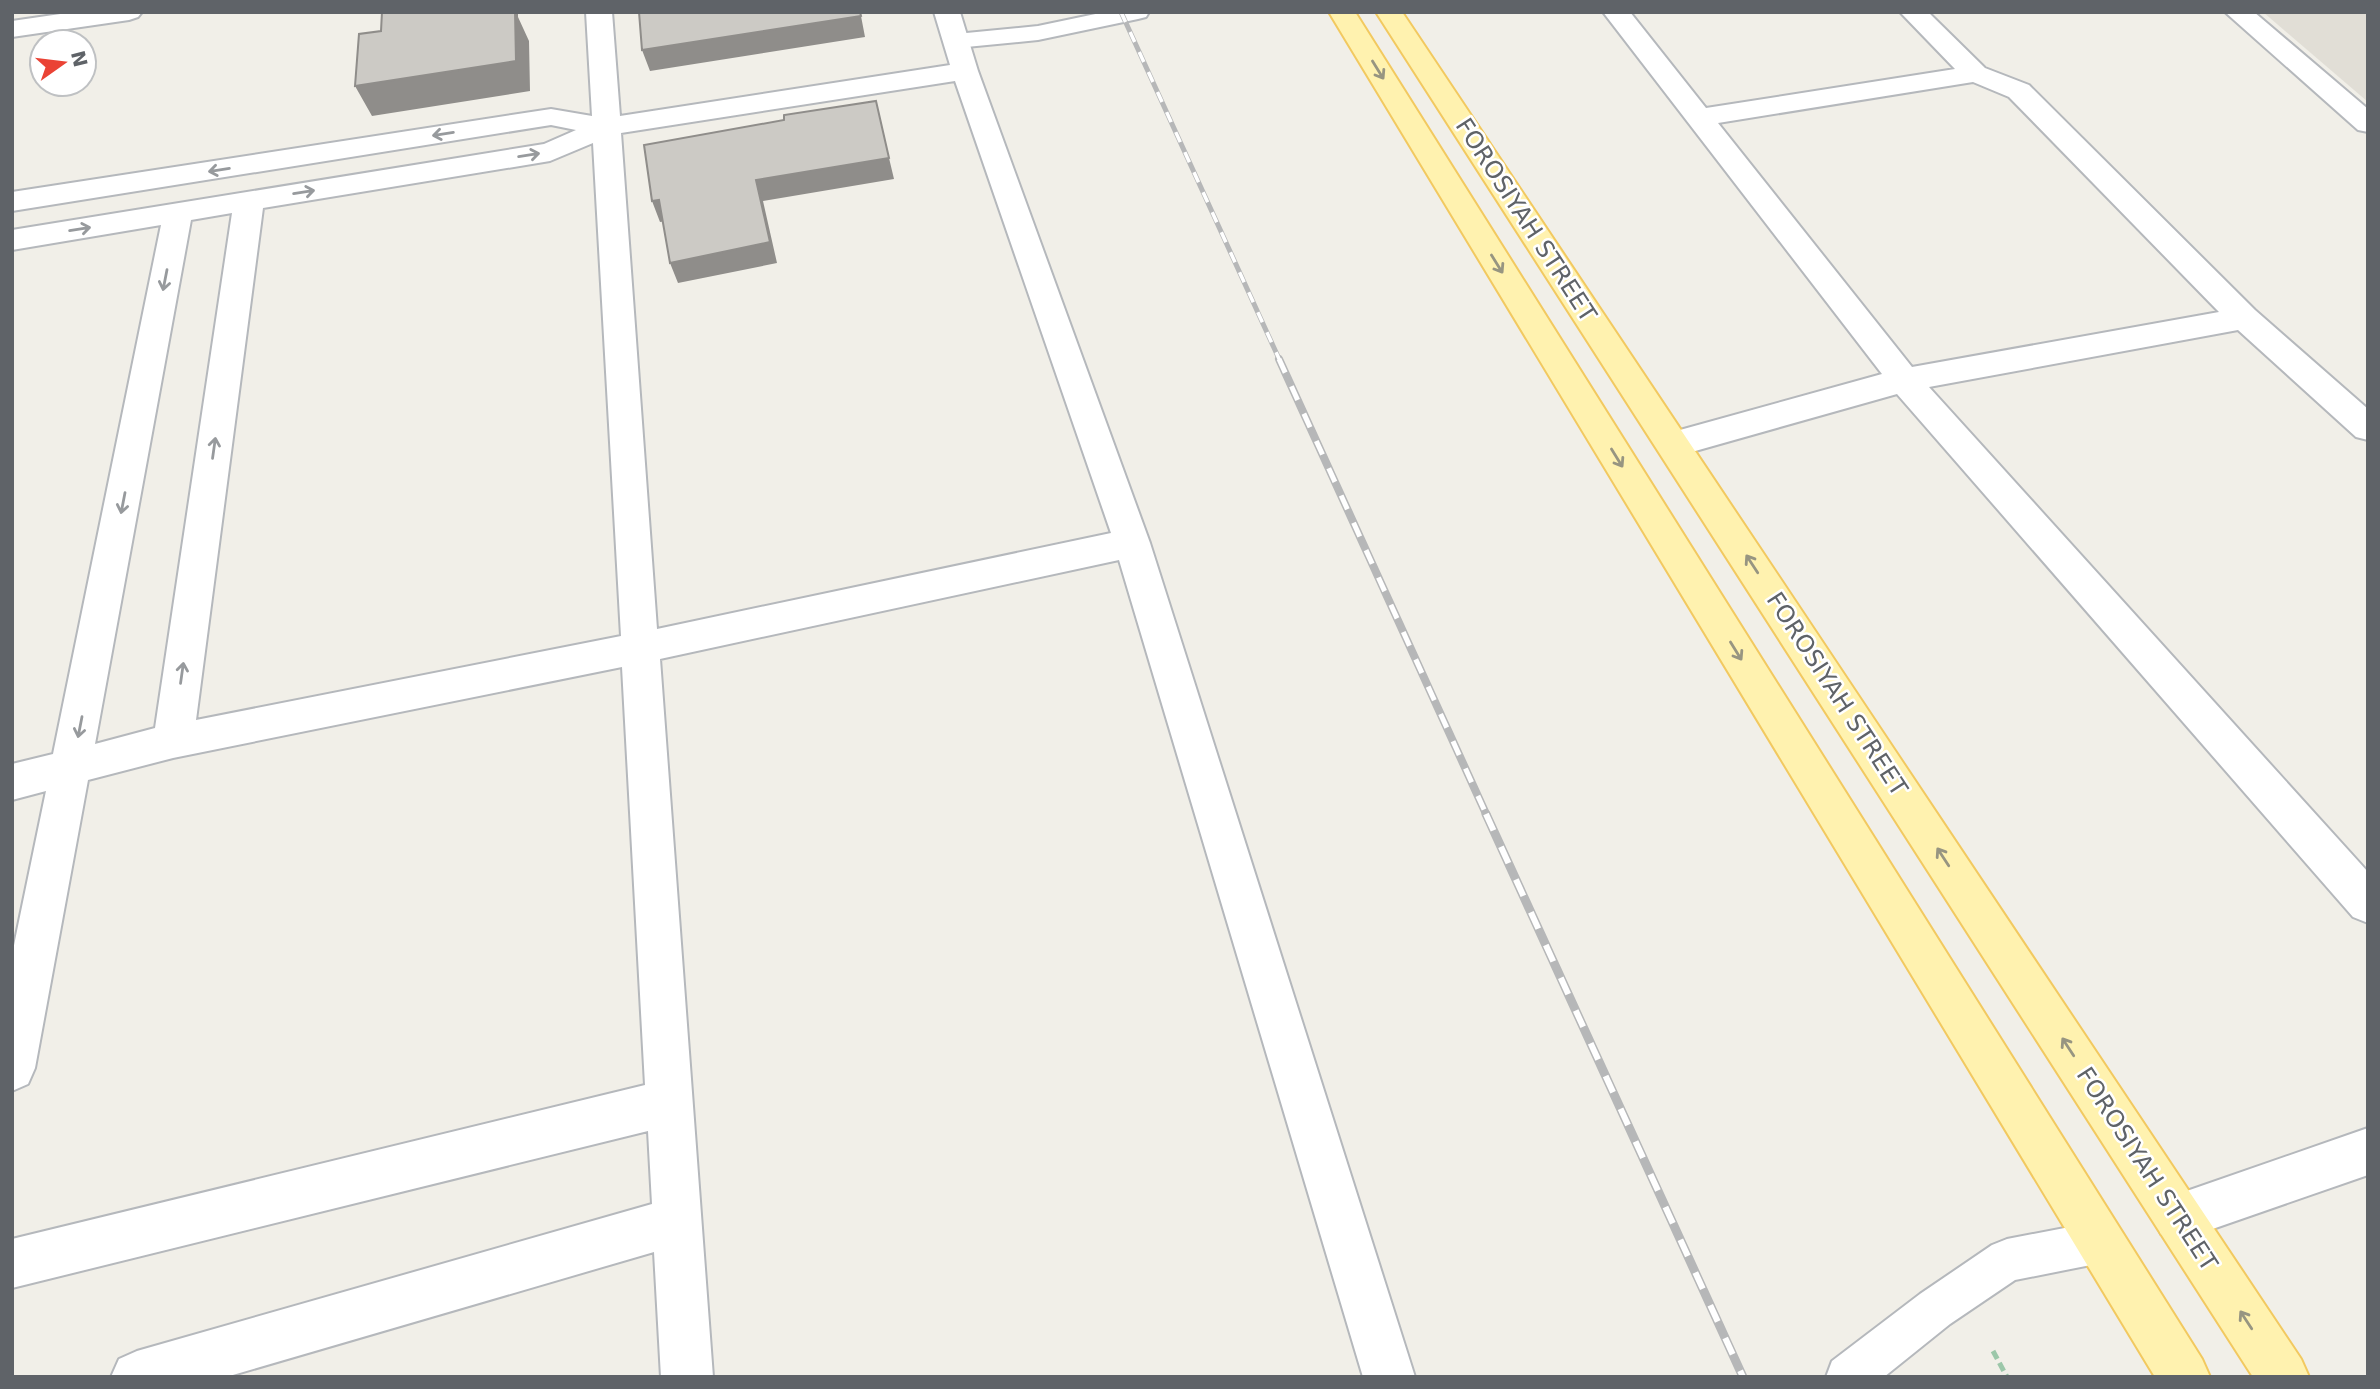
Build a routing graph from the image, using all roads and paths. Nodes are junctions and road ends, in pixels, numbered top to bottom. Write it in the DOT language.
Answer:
graph roads {
  1 [pos="129,12"];
  2 [pos="599,12"];
  3 [pos="1138,12"];
  4 [pos="1342,12"];
  5 [pos="1389,12"];
  6 [pos="1616,12"];
  7 [pos="1913,12"];
  8 [pos="2238,12"];
  9 [pos="12,29"];
  10 [pos="956,42"];
  11 [pos="1975,74"];
  12 [pos="1699,118"];
  13 [pos="2368,124"];
  14 [pos="607,127"];
  15 [pos="249,201"];
  16 [pos="12,202"];
  17 [pos="178,212"];
  18 [pos="12,240"];
  19 [pos="2244,318"];
  20 [pos="1904,380"];
  21 [pos="2368,428"];
  22 [pos="1674,444"];
  23 [pos="1132,543"];
  24 [pos="639,648"];
  25 [pos="173,741"];
  26 [pos="72,767"];
  27 [pos="12,782"];
  28 [pos="2368,903"];
  29 [pos="12,1068"];
  30 [pos="670,1102"];
  31 [pos="2368,1151"];
  32 [pos="2178,1217"];
  33 [pos="677,1221"];
  34 [pos="2101,1242"];
  35 [pos="12,1264"];
  36 [pos="1993,1351"];
  37 [pos="137,1377"];
  38 [pos="687,1377"];
  39 [pos="1389,1377"];
  40 [pos="1848,1377"];
  41 [pos="2007,1377"];
  42 [pos="2184,1377"];
  43 [pos="2283,1377"];
  1 -- 9 [label="street"];
  2 -- 14 [label="street"];
  3 -- 10 [label="lane"];
  4 -- 34 [label="main road, FOROSIYAH STREET, one-way"];
  5 -- 22 [label="main road, FOROSIYAH STREET"];
  6 -- 12 [label="street"];
  7 -- 11 [label="street"];
  8 -- 13 [label="street"];
  10 -- 14 [label="street"];
  10 -- 23 [label="street"];
  11 -- 12 [label="street"];
  11 -- 19 [label="street"];
  12 -- 20 [label="street"];
  15 -- 14 [label="street, one-way"];
  14 -- 16 [label="street, one-way"];
  14 -- 24 [label="street"];
  15 -- 17 [label="street"];
  25 -- 15 [label="street, one-way"];
  18 -- 17 [label="street, one-way"];
  17 -- 26 [label="street, one-way"];
  19 -- 20 [label="street"];
  19 -- 21 [label="street"];
  20 -- 22 [label="street"];
  20 -- 28 [label="street"];
  32 -- 22 [label="main road, FOROSIYAH STREET, one-way"];
  23 -- 24 [label="street"];
  23 -- 39 [label="street"];
  24 -- 25 [label="street"];
  24 -- 30 [label="street"];
  25 -- 26 [label="street"];
  26 -- 27 [label="street"];
  26 -- 29 [label="street"];
  30 -- 33 [label="street"];
  30 -- 35 [label="street"];
  31 -- 32 [label="street"];
  43 -- 32 [label="main road, FOROSIYAH STREET, one-way"];
  33 -- 37 [label="street"];
  33 -- 38 [label="street"];
  34 -- 40 [label="lane"];
  34 -- 42 [label="main road, FOROSIYAH STREET"];
  36 -- 41 [label="path"];
}
